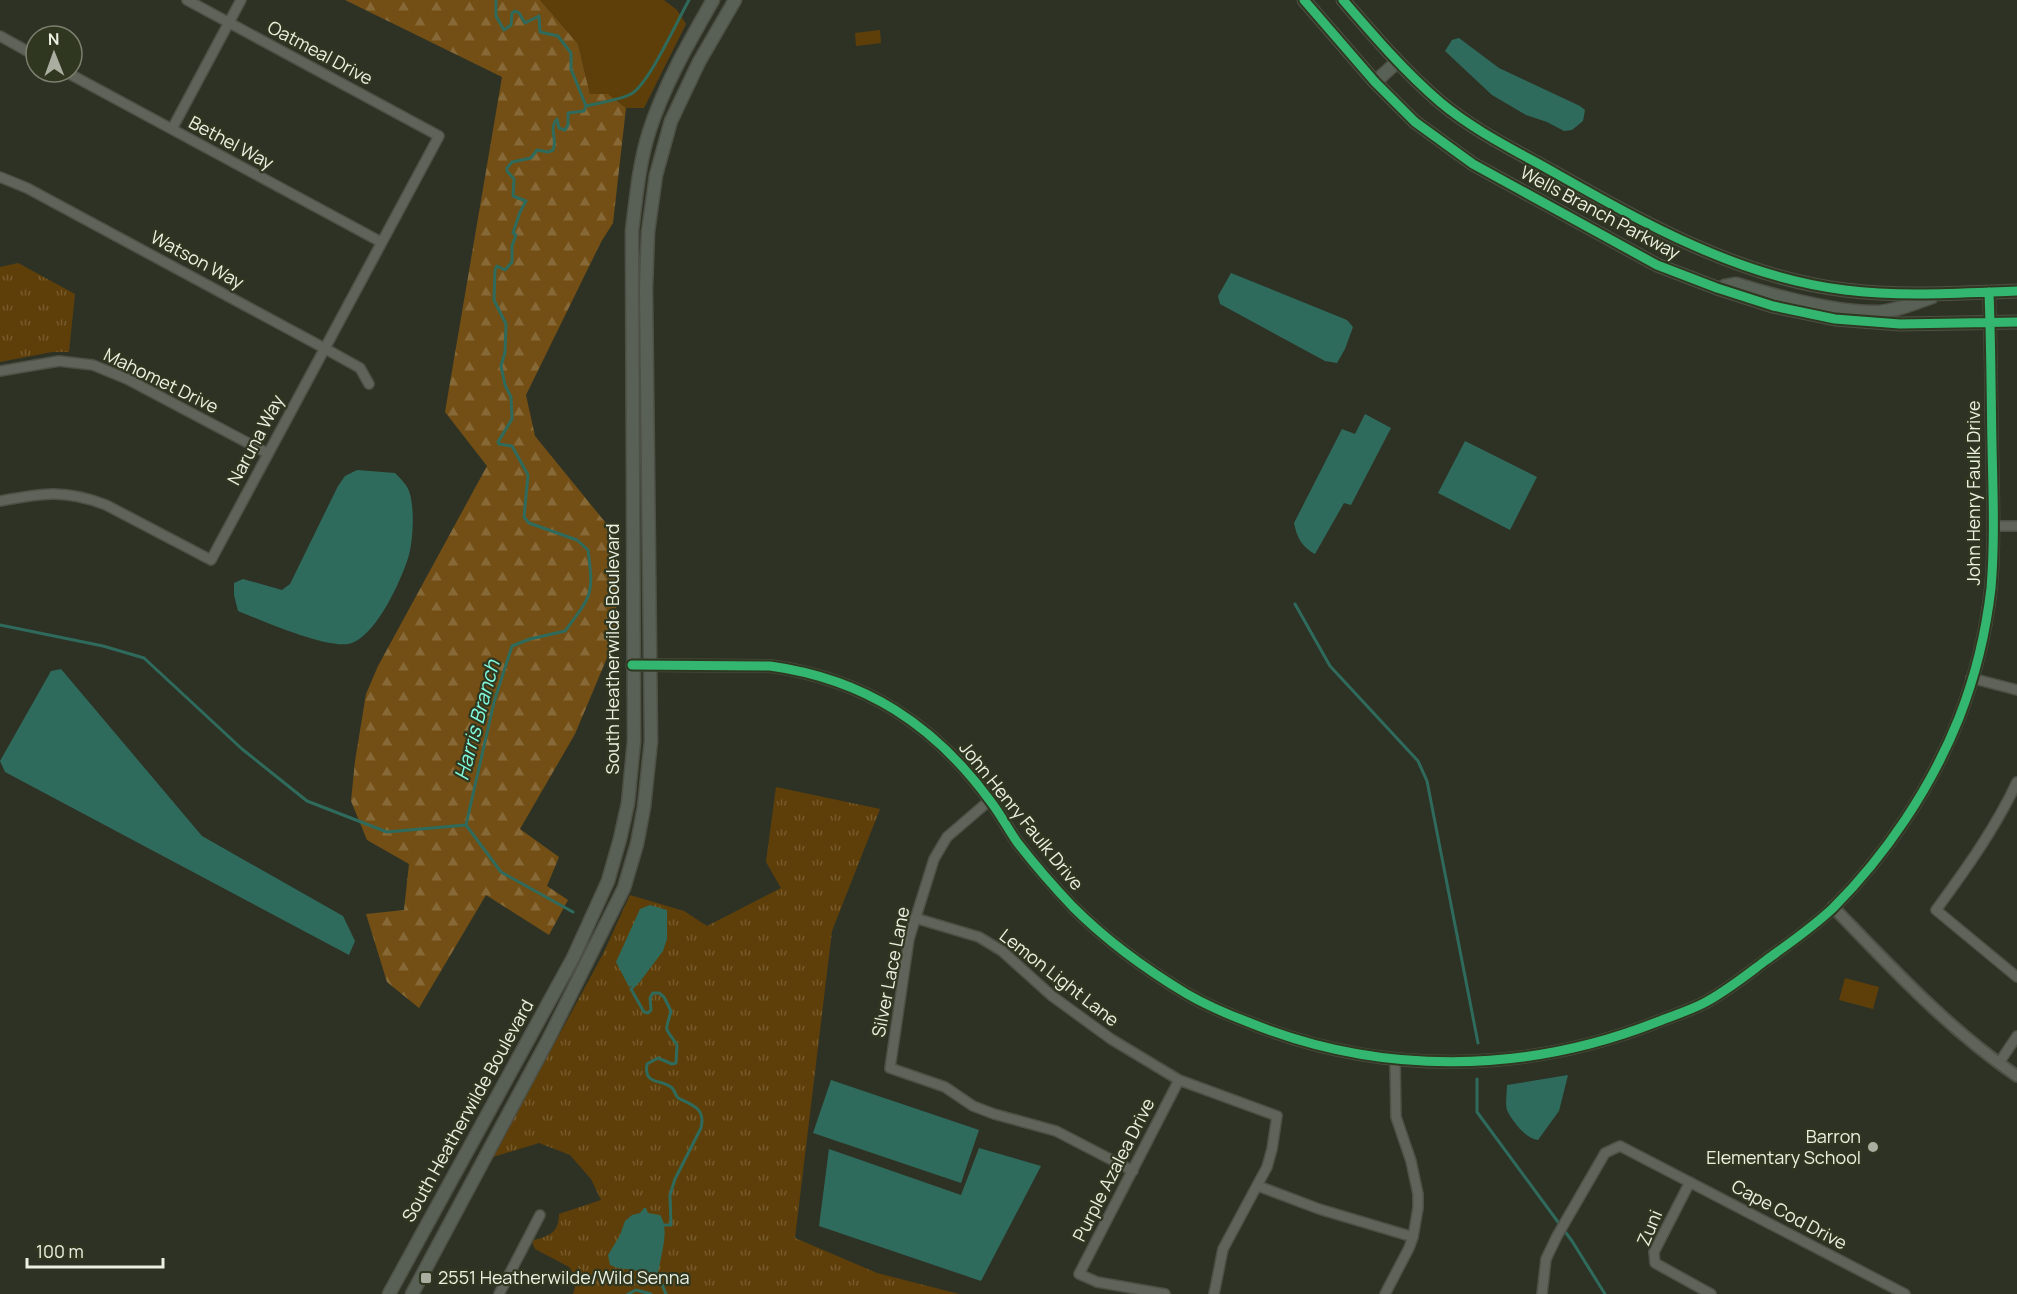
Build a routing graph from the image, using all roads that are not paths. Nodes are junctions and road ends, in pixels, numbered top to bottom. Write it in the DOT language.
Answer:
graph roads {
  1 [pos="186,0"];
  2 [pos="241,0"];
  3 [pos="713,0"];
  4 [pos="735,0"];
  5 [pos="1304,0"];
  6 [pos="1343,0"];
  7 [pos="229,23"];
  8 [pos="0,36"];
  9 [pos="24,49"];
  10 [pos="1396,63"];
  11 [pos="84,82"];
  12 [pos="1375,82"];
  13 [pos="172,129"];
  14 [pos="438,136"];
  15 [pos="0,177"];
  16 [pos="381,242"];
  17 [pos="631,289"];
  18 [pos="646,289"];
  19 [pos="1720,289"];
  20 [pos="2017,291"];
  21 [pos="1989,292"];
  22 [pos="1942,293"];
  23 [pos="2017,322"];
  24 [pos="1990,323"];
  25 [pos="324,348"];
  26 [pos="0,371"];
  27 [pos="369,384"];
  28 [pos="267,453"];
  29 [pos="0,501"];
  30 [pos="1993,526"];
  31 [pos="2017,526"];
  32 [pos="632,665"];
  33 [pos="651,665"];
  34 [pos="1971,678"];
  35 [pos="2017,690"];
  36 [pos="2017,782"];
  37 [pos="990,800"];
  38 [pos="1833,907"];
  39 [pos="915,918"];
  40 [pos="2017,977"];
  41 [pos="532,1030"];
  42 [pos="2017,1036"];
  43 [pos="548,1040"];
  44 [pos="1395,1060"];
  45 [pos="1999,1062"];
  46 [pos="2017,1076"];
  47 [pos="1179,1080"];
  48 [pos="1133,1171"];
  49 [pos="1690,1182"];
  50 [pos="1258,1186"];
  51 [pos="540,1215"];
  52 [pos="1413,1237"];
  53 [pos="389,1294"];
  54 [pos="411,1294"];
  55 [pos="499,1294"];
  56 [pos="1165,1294"];
  57 [pos="1214,1294"];
  58 [pos="1385,1294"];
  59 [pos="1542,1294"];
  60 [pos="1711,1294"];
  61 [pos="1905,1294"];
  1 -- 7 [label="street, Oatmeal Drive"];
  2 -- 7 [label="street"];
  3 -- 17 [label="main road, South Heatherwilde Boulevard"];
  4 -- 18 [label="main road, South Heatherwilde Boulevard"];
  5 -- 12 [label="main road, Wells Branch Parkway"];
  6 -- 10 [label="main road, Wells Branch Parkway"];
  7 -- 13 [label="street"];
  7 -- 14 [label="street, Oatmeal Drive"];
  8 -- 9 [label="street"];
  10 -- 12 [label="main road"];
  10 -- 22 [label="main road, Wells Branch Parkway"];
  11 -- 13 [label="street, Bethel Way"];
  12 -- 19 [label="main road, Wells Branch Parkway"];
  13 -- 16 [label="street, Bethel Way"];
  14 -- 16 [label="street, Naruna Way"];
  15 -- 25 [label="street, Watson Way"];
  16 -- 25 [label="street, Naruna Way"];
  17 -- 18 [label="main road"];
  17 -- 32 [label="main road, South Heatherwilde Boulevard"];
  18 -- 33 [label="main road, South Heatherwilde Boulevard"];
  19 -- 22 [label="main road"];
  19 -- 24 [label="main road, Wells Branch Parkway"];
  20 -- 21 [label="main road, Wells Branch Parkway"];
  21 -- 22 [label="main road, Wells Branch Parkway"];
  21 -- 24 [label="street, John Henry Faulk Drive"];
  23 -- 24 [label="main road, Wells Branch Parkway"];
  24 -- 30 [label="street, John Henry Faulk Drive"];
  25 -- 27 [label="street, Watson Way"];
  25 -- 28 [label="street, Naruna Way"];
  26 -- 28 [label="street, Mahomet Drive"];
  28 -- 29 [label="street, Naruna Way"];
  30 -- 31 [label="street"];
  30 -- 34 [label="street, John Henry Faulk Drive"];
  32 -- 33 [label="street, John Henry Faulk Drive"];
  32 -- 41 [label="main road, South Heatherwilde Boulevard"];
  33 -- 37 [label="street, John Henry Faulk Drive"];
  33 -- 43 [label="main road, South Heatherwilde Boulevard"];
  34 -- 35 [label="street"];
  34 -- 38 [label="street, John Henry Faulk Drive"];
  36 -- 40 [label="street"];
  37 -- 39 [label="street, Silver Lace Lane"];
  37 -- 44 [label="street, John Henry Faulk Drive"];
  38 -- 44 [label="street, John Henry Faulk Drive"];
  38 -- 45 [label="street"];
  39 -- 47 [label="street, Lemon Light Lane"];
  39 -- 48 [label="street, Silver Lace Lane"];
  41 -- 43 [label="main road"];
  41 -- 53 [label="main road, South Heatherwilde Boulevard"];
  42 -- 45 [label="street"];
  43 -- 54 [label="main road, South Heatherwilde Boulevard"];
  44 -- 52 [label="street"];
  45 -- 46 [label="street"];
  47 -- 48 [label="street, Purple Azalea Drive"];
  47 -- 50 [label="street, Lemon Light Lane"];
  48 -- 56 [label="street, Purple Azalea Drive"];
  49 -- 59 [label="street, Cape Cod Drive"];
  49 -- 60 [label="street, Zuni"];
  49 -- 61 [label="street, Cape Cod Drive"];
  50 -- 52 [label="street"];
  50 -- 57 [label="street"];
  51 -- 55 [label="street"];
  52 -- 58 [label="street"];
}
